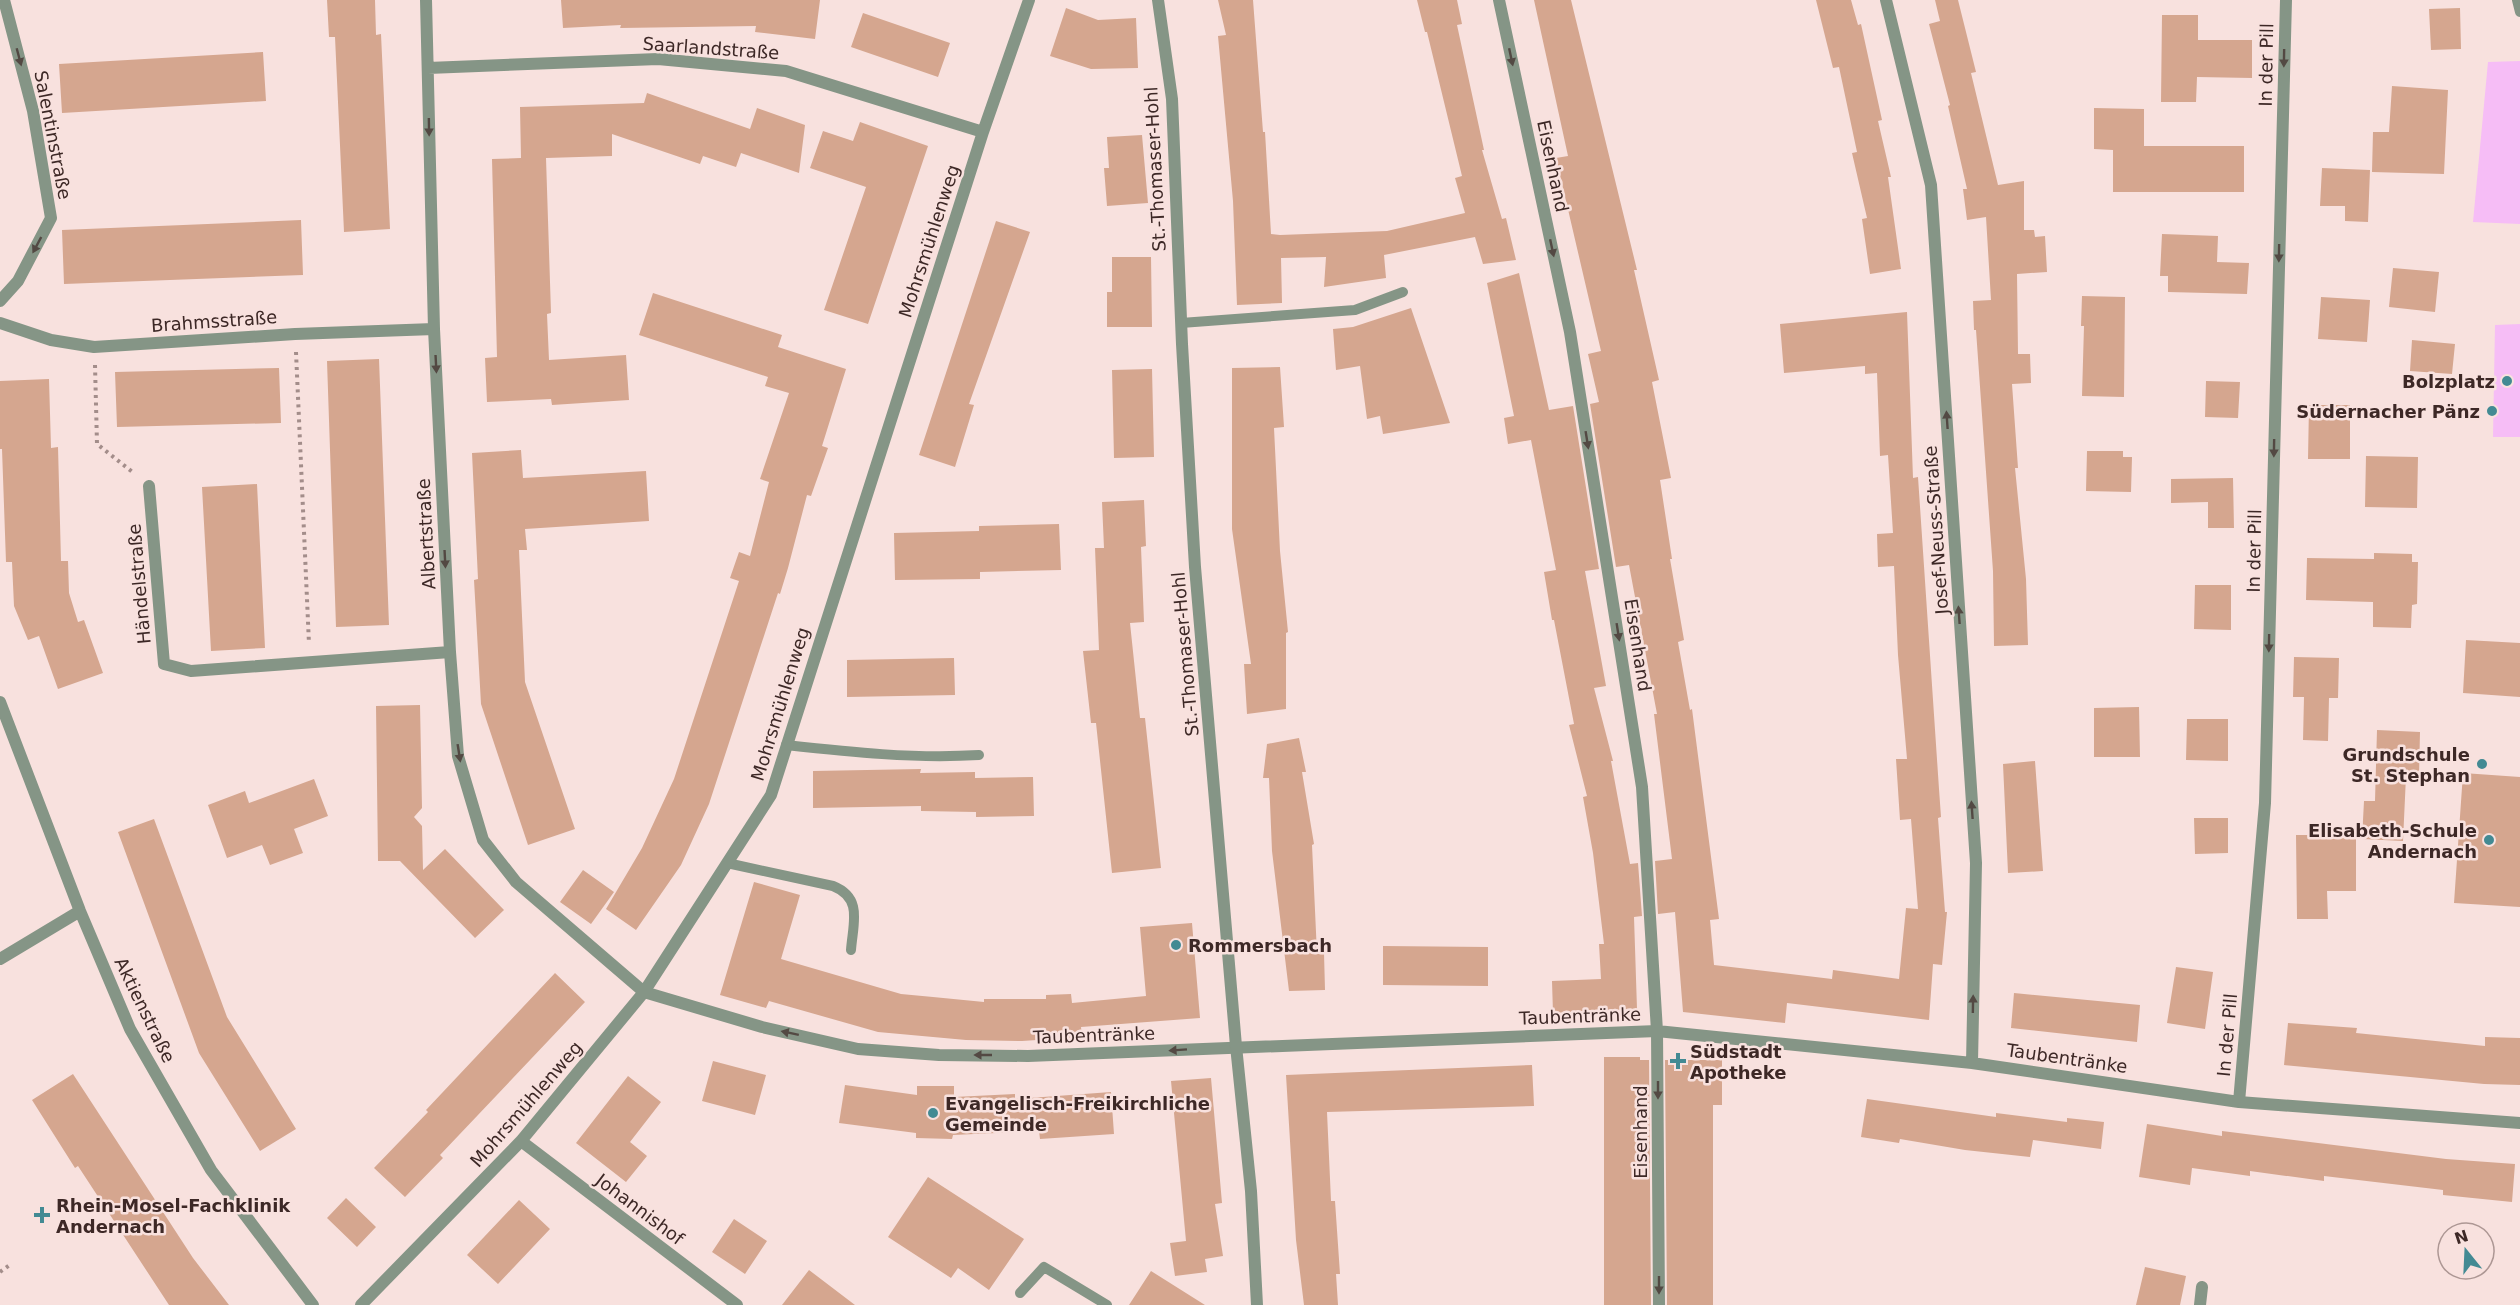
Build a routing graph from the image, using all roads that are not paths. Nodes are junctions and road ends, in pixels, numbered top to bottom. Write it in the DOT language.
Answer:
graph roads {
  1 [pos="4,0"];
  2 [pos="426,0"];
  3 [pos="1029,0"];
  4 [pos="1158,0"];
  5 [pos="1499,0"];
  6 [pos="1886,0"];
  7 [pos="2286,0"];
  8 [pos="2517,0"];
  9 [pos="2520,12"];
  10 [pos="428,68"];
  11 [pos="983,132"];
  12 [pos="1403,292"];
  13 [pos="0,301"];
  14 [pos="0,323"];
  15 [pos="1181,323"];
  16 [pos="434,329"];
  17 [pos="149,486"];
  18 [pos="450,652"];
  19 [pos="0,702"];
  20 [pos="786,745"];
  21 [pos="979,755"];
  22 [pos="727,863"];
  23 [pos="80,911"];
  24 [pos="851,950"];
  25 [pos="0,959"];
  26 [pos="644,992"];
  27 [pos="1657,1031"];
  28 [pos="1236,1046"];
  29 [pos="1972,1063"];
  30 [pos="2239,1102"];
  31 [pos="2520,1124"];
  32 [pos="521,1141"];
  33 [pos="2202,1287"];
  34 [pos="1020,1293"];
  35 [pos="313,1305"];
  36 [pos="361,1305"];
  37 [pos="737,1305"];
  38 [pos="1107,1305"];
  39 [pos="1257,1305"];
  40 [pos="1659,1305"];
  41 [pos="2200,1305"];
  1 -- 13 [label="street, Salentinstraße, one-way"];
  2 -- 10 [label="street, Albertstraße"];
  3 -- 11 [label="street, Mohrsmühlenweg"];
  4 -- 15 [label="street, St.-Thomaser-Hohl"];
  5 -- 27 [label="street, Eisenhand, one-way"];
  29 -- 6 [label="street, Josef-Neuss-Straße, one-way"];
  7 -- 30 [label="street, In der Pill, one-way"];
  8 -- 9 [label="lane"];
  10 -- 11 [label="street, Saarlandstraße"];
  10 -- 16 [label="street, Albertstraße, one-way"];
  11 -- 20 [label="street, Mohrsmühlenweg"];
  12 -- 15 [label="lane"];
  14 -- 16 [label="street, Brahmsstraße"];
  15 -- 28 [label="street, St.-Thomaser-Hohl"];
  16 -- 18 [label="street, Albertstraße, one-way"];
  17 -- 18 [label="street, Händelstraße"];
  18 -- 26 [label="street, Albertstraße, one-way"];
  19 -- 23 [label="street, Aktienstraße"];
  20 -- 21 [label="lane"];
  20 -- 22 [label="street, Mohrsmühlenweg"];
  22 -- 24 [label="lane"];
  22 -- 26 [label="street, Mohrsmühlenweg"];
  23 -- 25 [label="street"];
  23 -- 35 [label="street, Aktienstraße"];
  28 -- 26 [label="street, Taubentränke, one-way"];
  26 -- 32 [label="street, Mohrsmühlenweg"];
  27 -- 28 [label="street, Taubentränke"];
  27 -- 29 [label="street, Taubentränke"];
  27 -- 40 [label="street, Eisenhand, one-way"];
  28 -- 39 [label="street, St.-Thomaser-Hohl"];
  29 -- 30 [label="street, Taubentränke"];
  30 -- 31 [label="street, Taubentränke"];
  32 -- 36 [label="street, Mohrsmühlenweg"];
  32 -- 37 [label="street, Johannishof"];
  33 -- 41 [label="street"];
  34 -- 38 [label="lane"];
}
